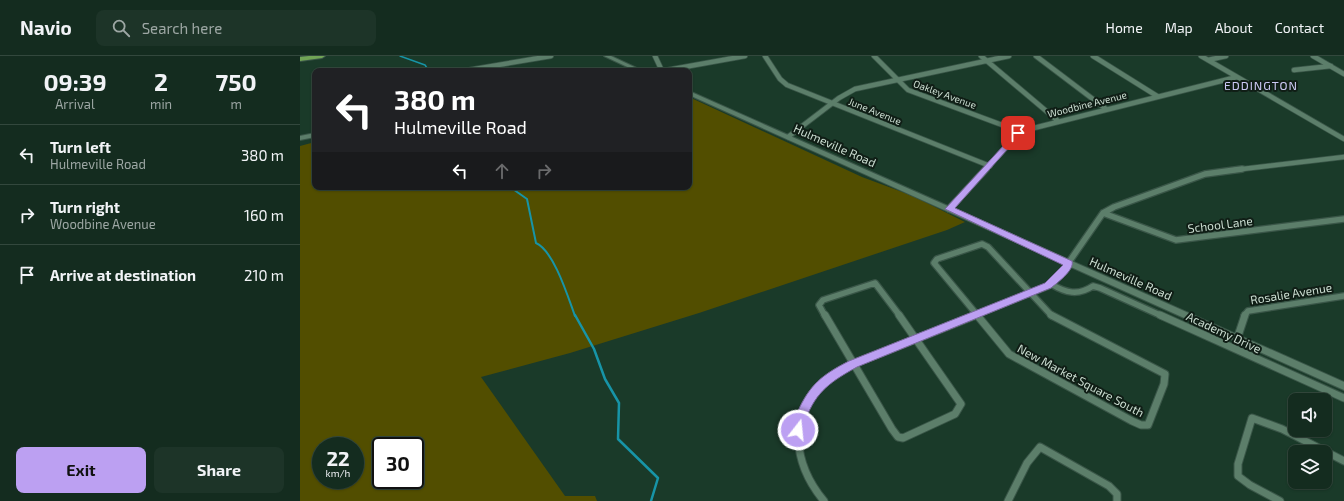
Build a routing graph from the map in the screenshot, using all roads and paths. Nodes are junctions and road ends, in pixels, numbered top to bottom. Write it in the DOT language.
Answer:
graph roads {
  1 [pos="322,56"];
  2 [pos="551,56"];
  3 [pos="607,56"];
  4 [pos="655,56"];
  5 [pos="710,56"];
  6 [pos="745,56"];
  7 [pos="766,56"];
  8 [pos="874,56"];
  9 [pos="981,56"];
  10 [pos="1009,56"];
  11 [pos="1036,56"];
  12 [pos="1093,56"];
  13 [pos="1201,56"];
  14 [pos="1226,56"];
  15 [pos="1313,56"];
  16 [pos="302,58"];
  17 [pos="1208,60"];
  18 [pos="986,61"];
  19 [pos="713,62"];
  20 [pos="1331,66"];
  21 [pos="481,68"];
  22 [pos="633,68"];
  23 [pos="661,68"];
  24 [pos="679,68"];
  25 [pos="1294,70"];
  26 [pos="1344,74"];
  27 [pos="1237,77"];
  28 [pos="896,80"];
  29 [pos="692,94"];
  30 [pos="1157,96"];
  31 [pos="832,103"];
  32 [pos="1106,109"];
  33 [pos="1058,121"];
  34 [pos="1020,132"];
  35 [pos="312,136"];
  36 [pos="788,137"];
  37 [pos="300,138"];
  38 [pos="1344,139"];
  39 [pos="1344,158"];
  40 [pos="990,166"];
  41 [pos="949,209"];
  42 [pos="1104,213"];
  43 [pos="1344,219"];
  44 [pos="1069,264"];
  45 [pos="1051,284"];
  46 [pos="1031,293"];
  47 [pos="1344,296"];
  48 [pos="976,316"];
  49 [pos="1237,338"];
  50 [pos="917,340"];
  51 [pos="853,364"];
  52 [pos="1344,386"];
  53 [pos="1344,398"];
  54 [pos="1344,461"];
  55 [pos="824,501"];
  56 [pos="1008,501"];
  57 [pos="1117,501"];
  58 [pos="1280,501"];
  1 -- 16 [label="main road"];
  2 -- 21 [label="street"];
  3 -- 22 [label="main road"];
  4 -- 23 [label="street"];
  5 -- 19 [label="street"];
  6 -- 19 [label="street"];
  7 -- 31 [label="street, June Avenue"];
  8 -- 28 [label="street, Oakley Avenue"];
  9 -- 18 [label="street"];
  10 -- 18 [label="street"];
  11 -- 32 [label="street"];
  12 -- 30 [label="street"];
  13 -- 17 [label="street"];
  14 -- 17 [label="street"];
  15 -- 20 [label="street"];
  17 -- 27 [label="street"];
  18 -- 28 [label="street"];
  18 -- 33 [label="street"];
  19 -- 24 [label="street"];
  20 -- 25 [label="street"];
  20 -- 26 [label="street"];
  27 -- 30 [label="street, Woodbine Avenue"];
  27 -- 38 [label="street"];
  28 -- 31 [label="street"];
  28 -- 34 [label="street, Oakley Avenue"];
  29 -- 36 [label="main road, Hulmeville Road"];
  30 -- 32 [label="street, Woodbine Avenue"];
  31 -- 36 [label="street"];
  31 -- 40 [label="street, June Avenue"];
  32 -- 33 [label="street, Woodbine Avenue"];
  33 -- 34 [label="street, Woodbine Avenue"];
  34 -- 40 [label="street"];
  35 -- 37 [label="main road"];
  36 -- 41 [label="main road, Hulmeville Road"];
  39 -- 42 [label="street"];
  40 -- 41 [label="street"];
  41 -- 44 [label="main road, Hulmeville Road"];
  42 -- 43 [label="street, School Lane"];
  42 -- 44 [label="street"];
  44 -- 45 [label="street"];
  44 -- 49 [label="main road, Hulmeville Road"];
  45 -- 46 [label="street"];
  45 -- 53 [label="street, Academy Drive"];
  46 -- 48 [label="street"];
  46 -- 48 [label="street"];
  46 -- 48 [label="street, New Market Square South"];
  47 -- 49 [label="street, Rosalie Avenue"];
  48 -- 50 [label="street"];
  49 -- 52 [label="main road, Hulmeville Road"];
  50 -- 51 [label="street"];
  50 -- 51 [label="street"];
  50 -- 51 [label="street"];
  51 -- 55 [label="street"];
  54 -- 58 [label="street"];
  56 -- 57 [label="street"];
}
